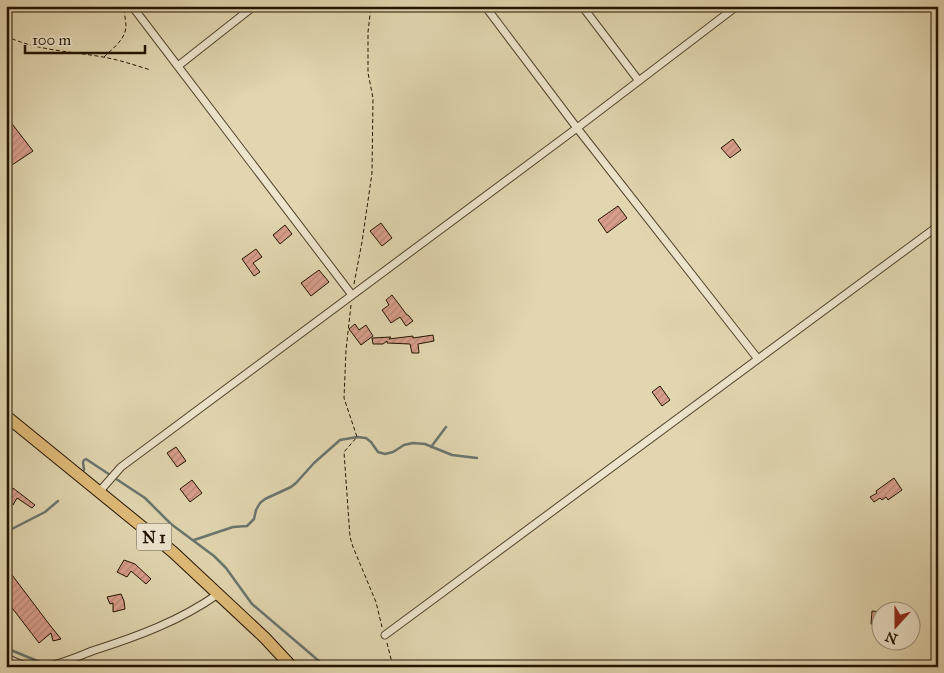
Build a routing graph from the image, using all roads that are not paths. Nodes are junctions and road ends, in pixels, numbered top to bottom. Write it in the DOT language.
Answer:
graph roads {
  1 [pos="132,6"];
  2 [pos="254,6"];
  3 [pos="485,6"];
  4 [pos="582,6"];
  5 [pos="737,6"];
  6 [pos="178,66"];
  7 [pos="639,81"];
  8 [pos="577,128"];
  9 [pos="938,226"];
  10 [pos="352,295"];
  11 [pos="758,359"];
  12 [pos="6,416"];
  13 [pos="99,492"];
  14 [pos="218,594"];
  15 [pos="384,636"];
  16 [pos="6,658"];
  17 [pos="26,667"];
  18 [pos="45,667"];
  19 [pos="292,667"];
  1 -- 6 [label="street"];
  2 -- 6 [label="street"];
  3 -- 8 [label="street"];
  4 -- 7 [label="street"];
  5 -- 7 [label="street"];
  6 -- 10 [label="street"];
  7 -- 8 [label="street"];
  8 -- 10 [label="street"];
  8 -- 11 [label="street"];
  9 -- 11 [label="street"];
  10 -- 13 [label="street"];
  11 -- 15 [label="street"];
  12 -- 13 [label="highway, N 1"];
  13 -- 14 [label="highway, N 1"];
  14 -- 18 [label="street"];
  14 -- 19 [label="highway, N 1"];
  16 -- 17 [label="street"];
}
